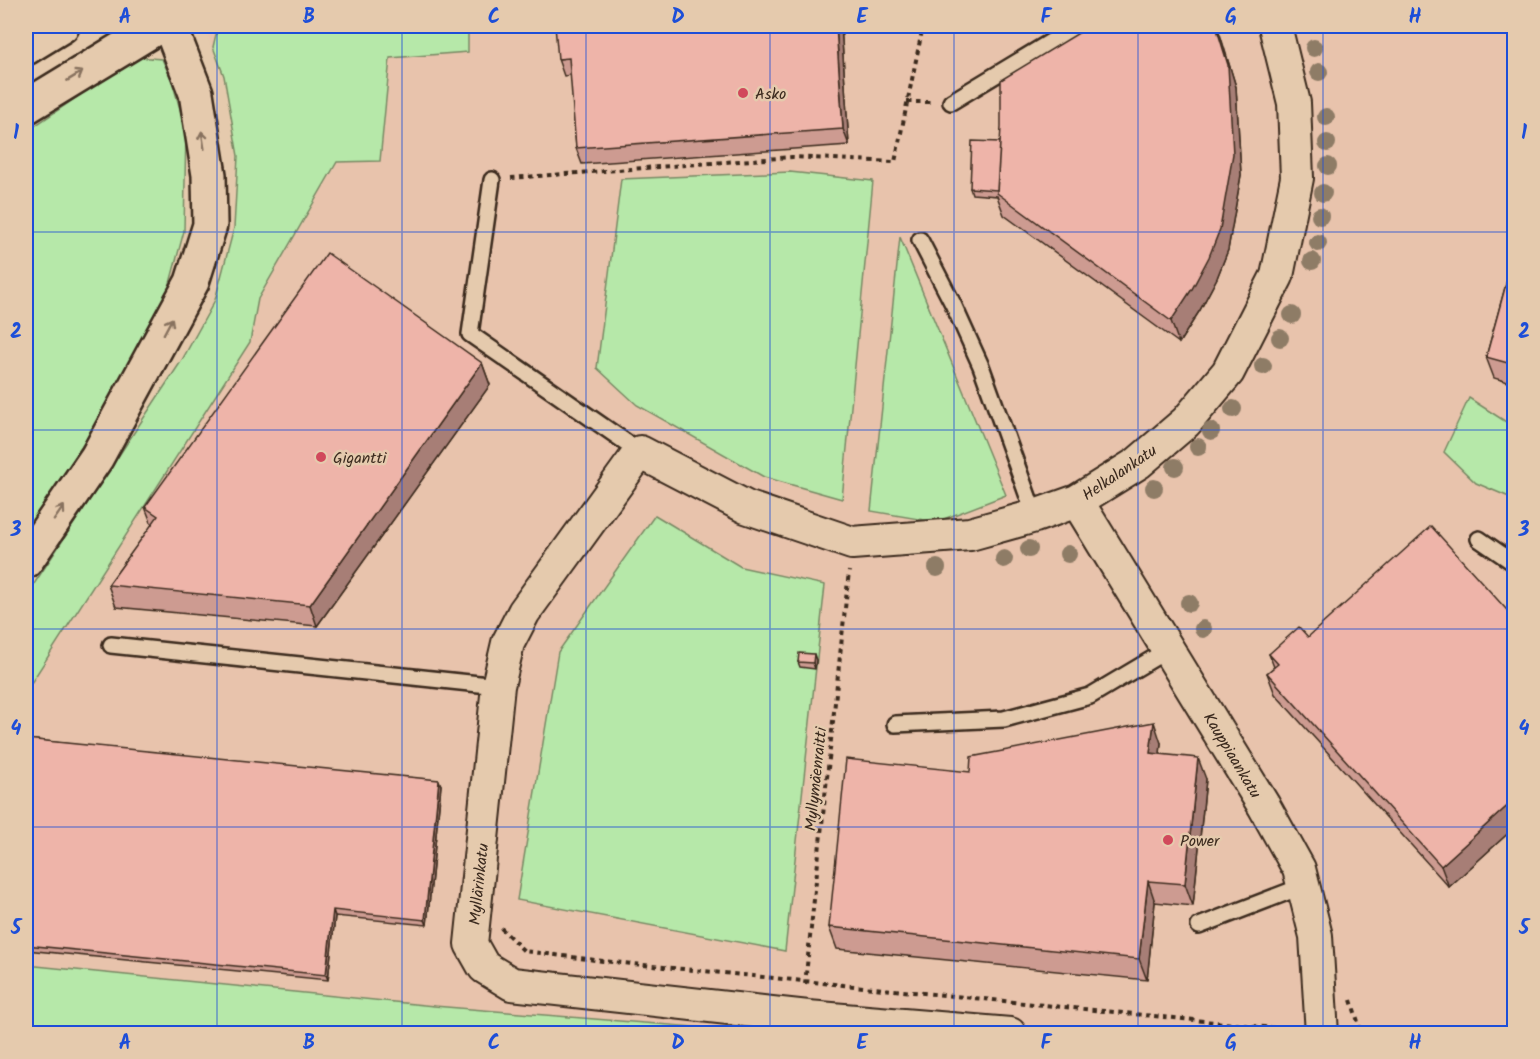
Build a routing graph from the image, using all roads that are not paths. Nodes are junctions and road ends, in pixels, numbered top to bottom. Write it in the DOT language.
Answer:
graph roads {
  1 [pos="62,26"];
  2 [pos="159,26"];
  3 [pos="170,26"];
  4 [pos="1077,26"];
  5 [pos="1275,26"];
  6 [pos="26,48"];
  7 [pos="951,102"];
  8 [pos="26,107"];
  9 [pos="492,180"];
  10 [pos="920,240"];
  11 [pos="640,453"];
  12 [pos="1077,501"];
  13 [pos="1035,516"];
  14 [pos="1479,539"];
  15 [pos="26,561"];
  16 [pos="1515,562"];
  17 [pos="111,645"];
  18 [pos="1169,649"];
  19 [pos="498,686"];
  20 [pos="895,724"];
  21 [pos="1303,886"];
  22 [pos="1199,927"];
  23 [pos="807,1025"];
  24 [pos="908,1029"];
  25 [pos="1322,1033"];
  26 [pos="1010,1034"];
  1 -- 6 [label="main road"];
  8 -- 2 [label="main road, one-way"];
  15 -- 3 [label="main road, one-way"];
  4 -- 7 [label="lane"];
  5 -- 12 [label="street, Helkalankatu"];
  9 -- 11 [label="lane"];
  10 -- 13 [label="lane"];
  11 -- 13 [label="street, Helkalankatu"];
  11 -- 19 [label="street, Myllärinkatu"];
  12 -- 13 [label="street, Helkalankatu"];
  12 -- 18 [label="street, Kauppiaankatu"];
  14 -- 16 [label="lane"];
  17 -- 19 [label="lane"];
  18 -- 20 [label="lane"];
  18 -- 21 [label="street, Kauppiaankatu"];
  19 -- 23 [label="street, Myllärinkatu"];
  21 -- 22 [label="lane"];
  21 -- 25 [label="street, Kauppiaankatu"];
  23 -- 24 [label="street, Myllärinkatu"];
  24 -- 26 [label="street, Myllärinkatu"];
}
